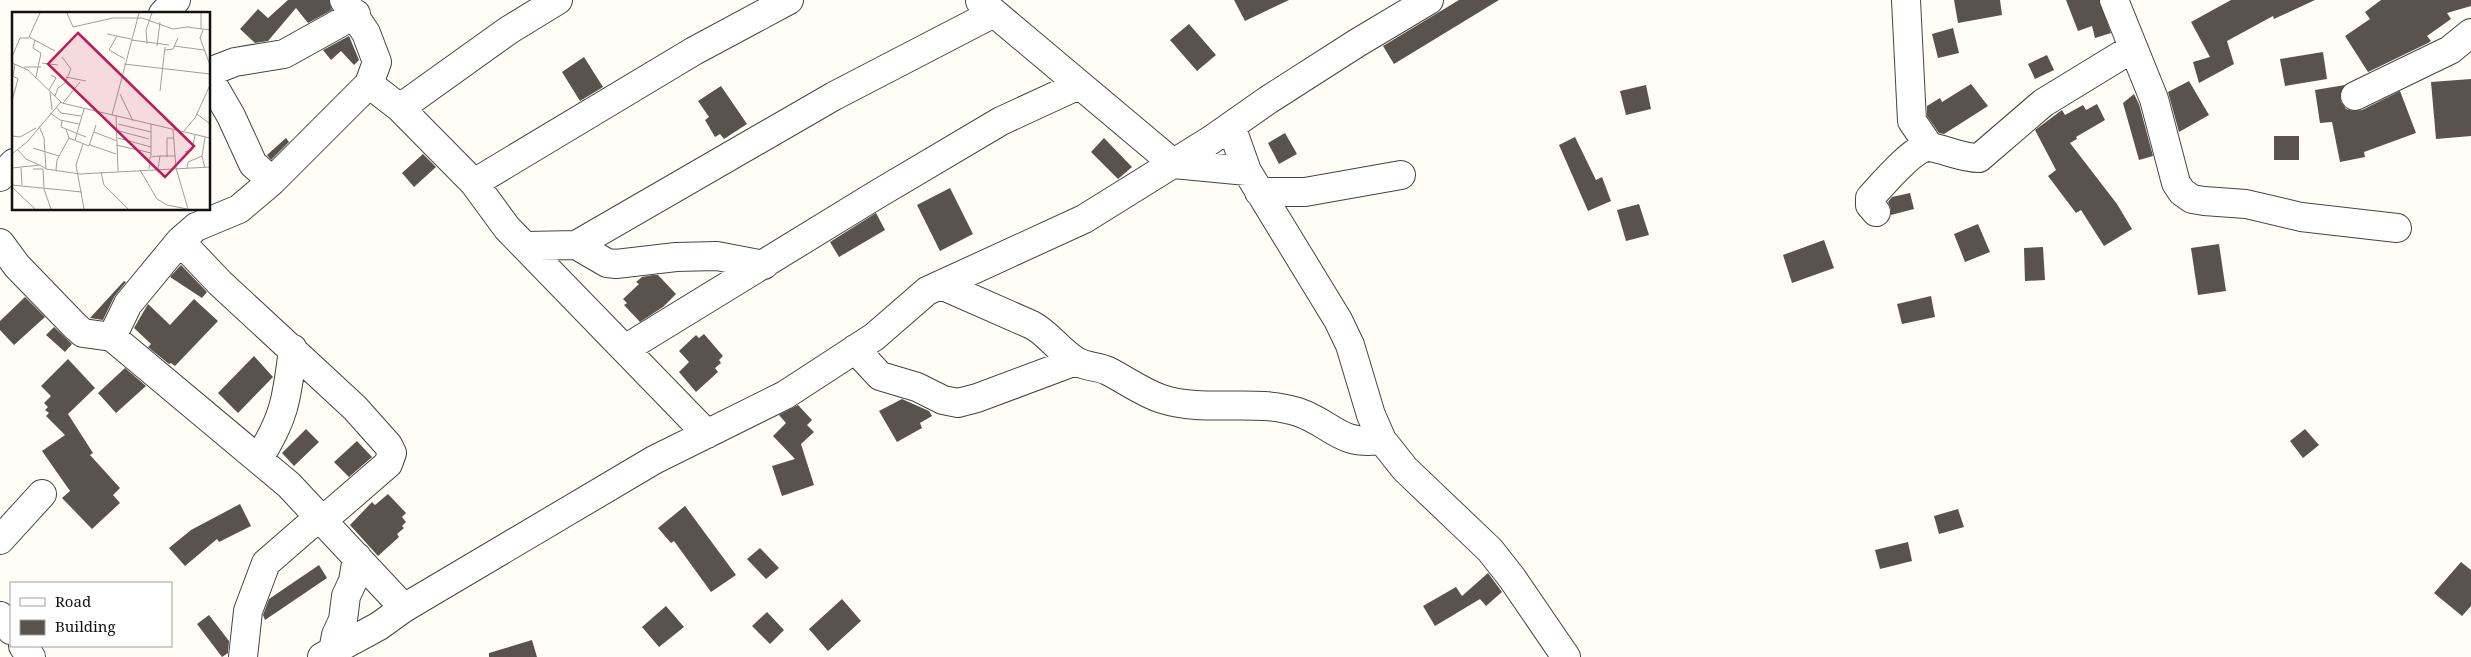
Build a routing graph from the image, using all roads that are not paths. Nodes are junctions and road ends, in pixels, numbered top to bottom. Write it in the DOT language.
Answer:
graph roads {
  1 [pos="176,0"];
  2 [pos="558,0"];
  3 [pos="789,0"];
  4 [pos="1429,0"];
  5 [pos="1906,0"];
  6 [pos="2114,0"];
  7 [pos="350,7"];
  8 [pos="985,7"];
  9 [pos="165,12"];
  10 [pos="2471,33"];
  11 [pos="2134,48"];
  12 [pos="210,72"];
  13 [pos="210,80"];
  14 [pos="369,84"];
  15 [pos="1079,85"];
  16 [pos="2355,96"];
  17 [pos="400,108"];
  18 [pos="1231,126"];
  19 [pos="1929,146"];
  20 [pos="1174,164"];
  21 [pos="12,165"];
  22 [pos="1401,175"];
  23 [pos="0,177"];
  24 [pos="272,181"];
  25 [pos="1253,182"];
  26 [pos="474,183"];
  27 [pos="1876,212"];
  28 [pos="2397,228"];
  29 [pos="180,241"];
  30 [pos="0,243"];
  31 [pos="576,245"];
  32 [pos="526,246"];
  33 [pos="764,265"];
  34 [pos="941,285"];
  35 [pos="112,337"];
  36 [pos="293,349"];
  37 [pos="625,349"];
  38 [pos="855,349"];
  39 [pos="1076,361"];
  40 [pos="706,434"];
  41 [pos="1382,440"];
  42 [pos="258,459"];
  43 [pos="42,494"];
  44 [pos="321,519"];
  45 [pos="0,540"];
  46 [pos="357,557"];
  47 [pos="404,608"];
  48 [pos="0,616"];
  49 [pos="10,629"];
  50 [pos="328,654"];
  51 [pos="243,657"];
  52 [pos="1566,657"];
  1 -- 9 [label="street"];
  2 -- 17 [label="street"];
  3 -- 26 [label="street"];
  4 -- 18 [label="street"];
  5 -- 19 [label="street"];
  6 -- 11 [label="street"];
  7 -- 12 [label="street"];
  7 -- 14 [label="street"];
  8 -- 15 [label="street"];
  8 -- 31 [label="street"];
  10 -- 16 [label="street"];
  11 -- 19 [label="street"];
  11 -- 28 [label="street"];
  13 -- 24 [label="street"];
  14 -- 17 [label="street"];
  14 -- 24 [label="street"];
  15 -- 20 [label="street"];
  15 -- 33 [label="street"];
  17 -- 26 [label="street"];
  18 -- 20 [label="street"];
  18 -- 25 [label="street"];
  19 -- 27 [label="street"];
  20 -- 25 [label="street"];
  20 -- 34 [label="street"];
  21 -- 23 [label="street"];
  22 -- 25 [label="street"];
  24 -- 29 [label="street"];
  25 -- 41 [label="street"];
  26 -- 32 [label="street"];
  29 -- 35 [label="street"];
  29 -- 36 [label="street"];
  30 -- 35 [label="street"];
  31 -- 32 [label="street"];
  31 -- 33 [label="street"];
  32 -- 37 [label="street"];
  33 -- 37 [label="street"];
  34 -- 38 [label="street"];
  34 -- 39 [label="street"];
  35 -- 42 [label="street"];
  36 -- 42 [label="street"];
  36 -- 44 [label="street"];
  37 -- 40 [label="street"];
  38 -- 39 [label="street"];
  38 -- 40 [label="street"];
  39 -- 41 [label="street"];
  40 -- 47 [label="street"];
  41 -- 52 [label="street"];
  42 -- 44 [label="street"];
  43 -- 45 [label="street"];
  44 -- 46 [label="street"];
  44 -- 51 [label="street"];
  46 -- 47 [label="street"];
  46 -- 50 [label="street"];
  47 -- 50 [label="street"];
  48 -- 49 [label="street"];
}
